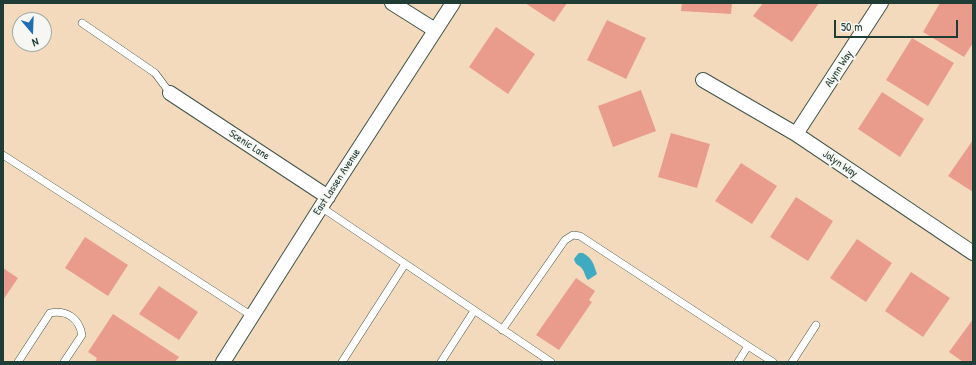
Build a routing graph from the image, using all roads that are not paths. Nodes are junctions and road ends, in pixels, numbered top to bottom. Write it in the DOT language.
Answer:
graph roads {
  1 [pos="392,3"];
  2 [pos="453,3"];
  3 [pos="881,3"];
  4 [pos="82,23"];
  5 [pos="435,30"];
  6 [pos="703,80"];
  7 [pos="170,93"];
  8 [pos="796,134"];
  9 [pos="3,155"];
  10 [pos="324,202"];
  11 [pos="973,253"];
  12 [pos="405,264"];
  13 [pos="474,311"];
  14 [pos="252,316"];
  15 [pos="816,325"];
  16 [pos="502,330"];
  17 [pos="748,346"];
  18 [pos="18,362"];
  19 [pos="64,362"];
  20 [pos="223,362"];
  21 [pos="342,362"];
  22 [pos="441,362"];
  23 [pos="551,362"];
  24 [pos="738,362"];
  25 [pos="773,362"];
  26 [pos="792,362"];
  1 -- 5 [label="street"];
  2 -- 5 [label="street, East Lassen Avenue"];
  3 -- 8 [label="street, Alynn Way"];
  4 -- 7 [label="lane"];
  5 -- 10 [label="street, East Lassen Avenue"];
  6 -- 8 [label="street, Jolyn Way"];
  7 -- 10 [label="street, Scenic Lane"];
  8 -- 11 [label="street, Jolyn Way"];
  9 -- 14 [label="lane"];
  10 -- 12 [label="lane"];
  10 -- 14 [label="street, East Lassen Avenue"];
  12 -- 13 [label="lane"];
  12 -- 21 [label="lane"];
  13 -- 16 [label="lane"];
  13 -- 22 [label="lane"];
  14 -- 20 [label="street, East Lassen Avenue"];
  15 -- 26 [label="lane"];
  16 -- 17 [label="lane"];
  16 -- 23 [label="lane"];
  17 -- 24 [label="lane"];
  17 -- 25 [label="lane"];
  18 -- 19 [label="lane"];
}
